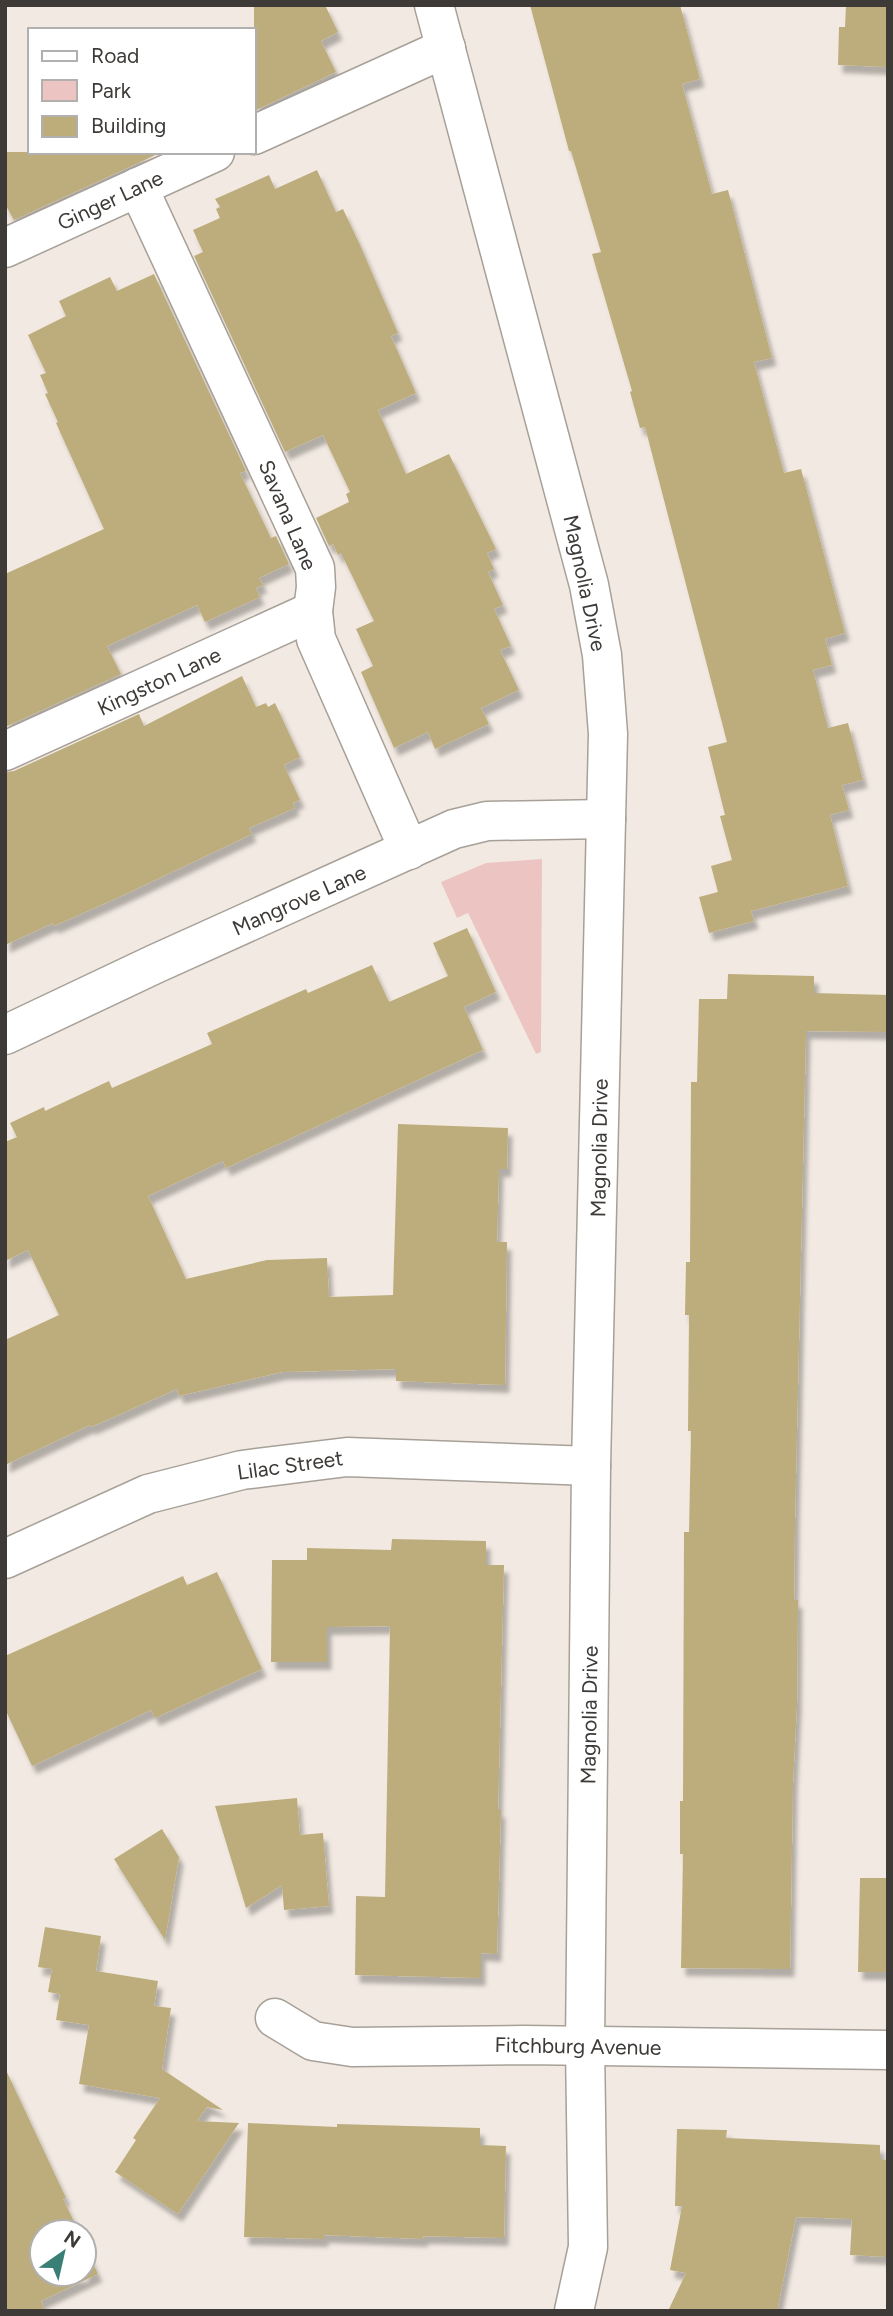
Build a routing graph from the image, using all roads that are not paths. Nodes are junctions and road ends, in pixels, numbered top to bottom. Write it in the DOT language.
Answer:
graph roads {
  1 [pos="434,5"];
  2 [pos="446,48"];
  3 [pos="256,134"];
  4 [pos="211,154"];
  5 [pos="138,187"];
  6 [pos="5,248"];
  7 [pos="313,611"];
  8 [pos="5,751"];
  9 [pos="606,819"];
  10 [pos="409,850"];
  11 [pos="5,1035"];
  12 [pos="591,1466"];
  13 [pos="5,1559"];
  14 [pos="275,2018"];
  15 [pos="585,2046"];
  16 [pos="888,2050"];
  17 [pos="574,2311"];
  1 -- 2 [label="street, Magnolia Drive"];
  2 -- 3 [label="street"];
  2 -- 9 [label="street, Magnolia Drive"];
  4 -- 5 [label="street, Ginger Lane"];
  5 -- 6 [label="street, Ginger Lane"];
  5 -- 7 [label="street, Savana Lane"];
  7 -- 8 [label="street, Kingston Lane"];
  7 -- 10 [label="street, Savana Lane"];
  9 -- 10 [label="street, Mangrove Lane"];
  9 -- 12 [label="street, Magnolia Drive"];
  10 -- 11 [label="street, Mangrove Lane"];
  12 -- 13 [label="street, Lilac Street"];
  12 -- 15 [label="street, Magnolia Drive"];
  14 -- 15 [label="street, Fitchburg Avenue"];
  15 -- 16 [label="street, Fitchburg Avenue"];
  15 -- 17 [label="street, Magnolia Drive"];
}
